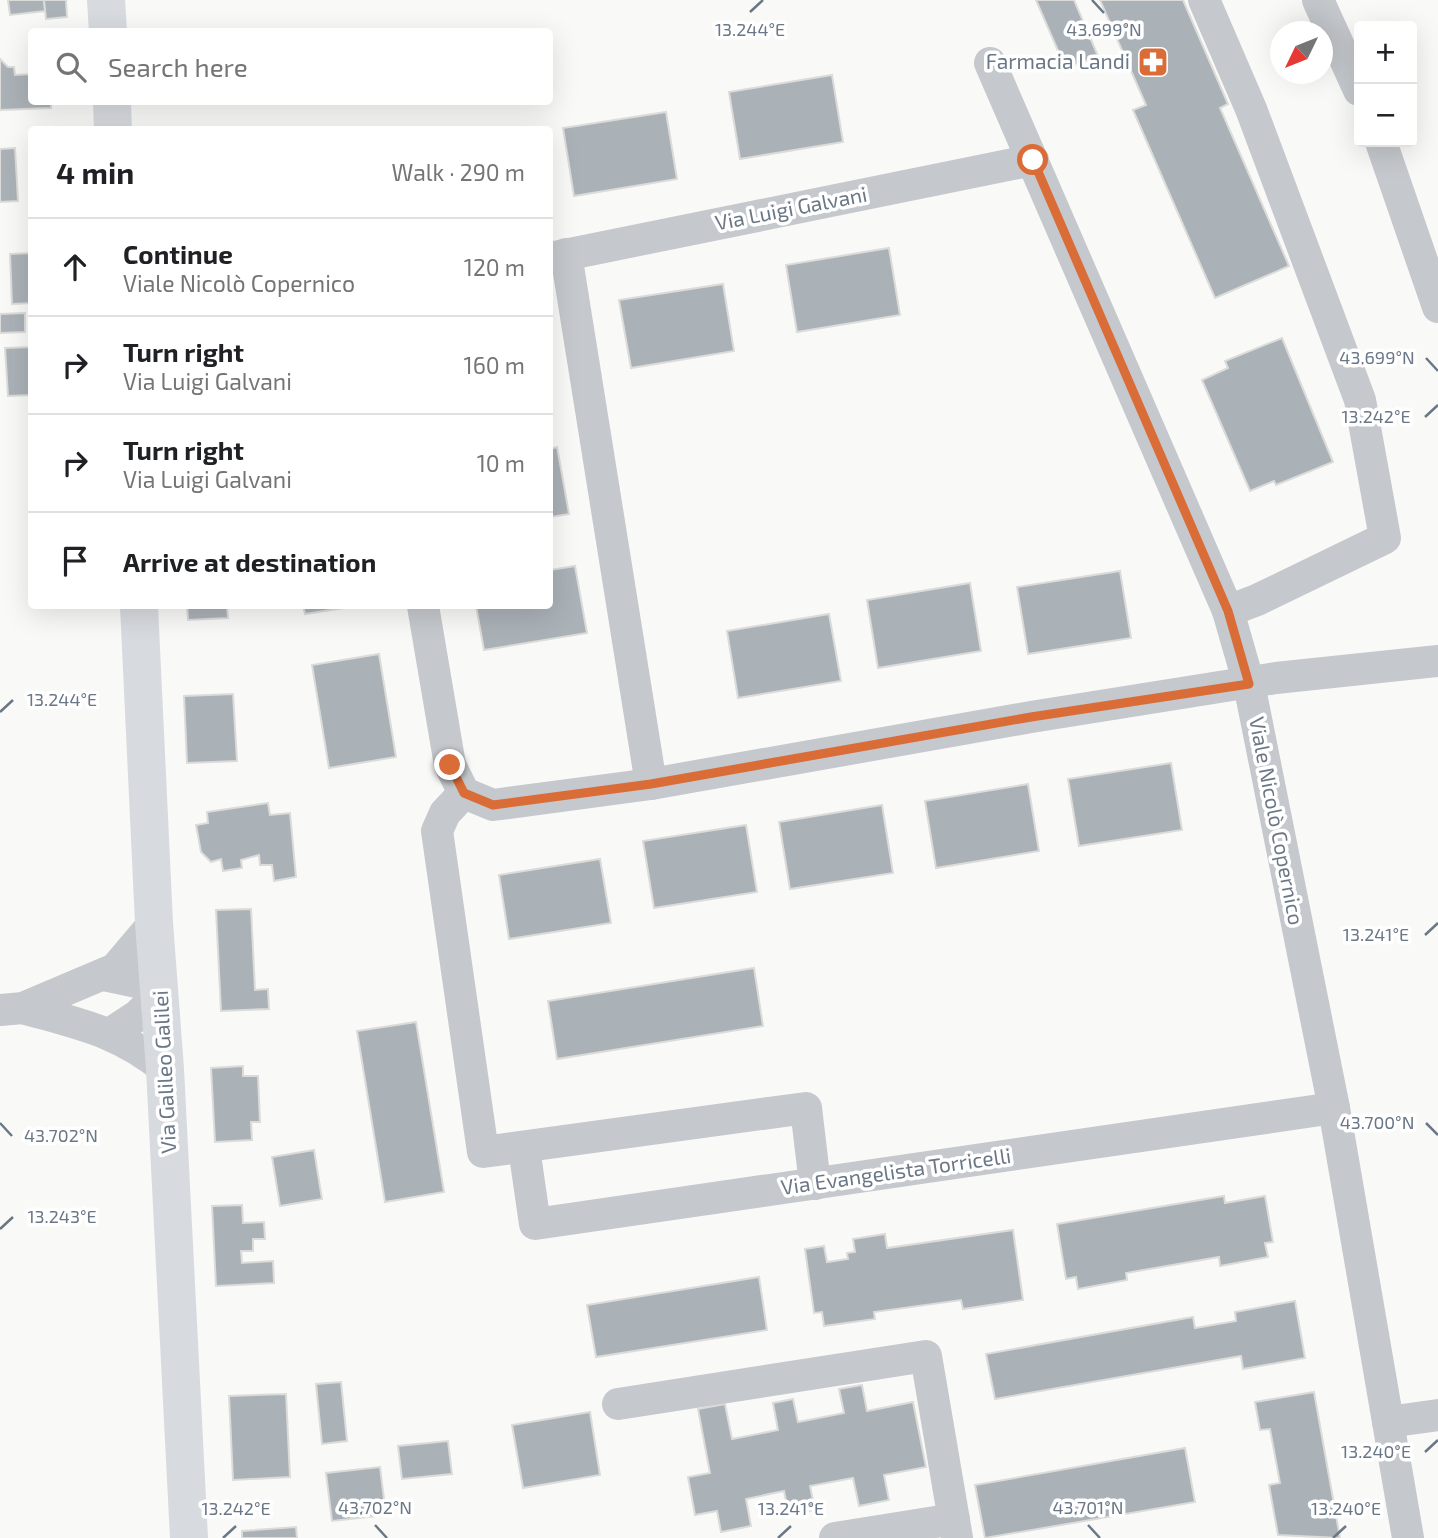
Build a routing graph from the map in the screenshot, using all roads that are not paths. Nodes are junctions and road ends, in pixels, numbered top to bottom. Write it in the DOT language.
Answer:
graph roads {
  1 [pos="106,0"];
  2 [pos="1204,0"];
  3 [pos="1318,0"];
  4 [pos="108,28"];
  5 [pos="990,63"];
  6 [pos="1356,84"];
  7 [pos="112,105"];
  8 [pos="113,126"];
  9 [pos="1383,147"];
  10 [pos="1033,160"];
  11 [pos="558,256"];
  12 [pos="1438,307"];
  13 [pos="139,609"];
  14 [pos="424,609"];
  15 [pos="1228,611"];
  16 [pos="1438,661"];
  17 [pos="1249,684"];
  18 [pos="651,784"];
  19 [pos="464,793"];
  20 [pos="154,923"];
  21 [pos="104,975"];
  22 [pos="161,993"];
  23 [pos="11,1009"];
  24 [pos="111,1033"];
  25 [pos="165,1069"];
  26 [pos="1334,1108"];
  27 [pos="524,1148"];
  28 [pos="816,1184"];
  29 [pos="618,1404"];
  30 [pos="1438,1415"];
  31 [pos="1388,1422"];
  32 [pos="956,1528"];
  33 [pos="188,1538"];
  34 [pos="835,1538"];
  35 [pos="1408,1538"];
  1 -- 4 [label="main road"];
  2 -- 15 [label="street"];
  3 -- 6 [label="street"];
  5 -- 10 [label="street, Viale Nicolò Copernico"];
  7 -- 8 [label="main road"];
  9 -- 12 [label="street"];
  10 -- 11 [label="street, Via Luigi Galvani"];
  10 -- 15 [label="street, Viale Nicolò Copernico"];
  11 -- 18 [label="street"];
  13 -- 20 [label="main road, Via Galileo Galilei"];
  14 -- 19 [label="street"];
  15 -- 17 [label="street, Viale Nicolò Copernico"];
  16 -- 17 [label="street"];
  17 -- 18 [label="street"];
  17 -- 26 [label="street, Viale Nicolò Copernico"];
  18 -- 19 [label="street"];
  19 -- 27 [label="street"];
  20 -- 21 [label="street"];
  20 -- 22 [label="main road, Via Galileo Galilei"];
  21 -- 22 [label="street"];
  21 -- 23 [label="street"];
  22 -- 24 [label="street"];
  22 -- 25 [label="main road, Via Galileo Galilei"];
  23 -- 24 [label="street"];
  24 -- 25 [label="street"];
  25 -- 33 [label="main road, Via Galileo Galilei"];
  26 -- 28 [label="street, Via Evangelista Torricelli"];
  26 -- 31 [label="street, Viale Nicolò Copernico"];
  27 -- 28 [label="street, Via Evangelista Torricelli"];
  27 -- 28 [label="street"];
  29 -- 32 [label="street"];
  30 -- 31 [label="street"];
  31 -- 35 [label="street, Viale Nicolò Copernico"];
  32 -- 34 [label="street"];
}
